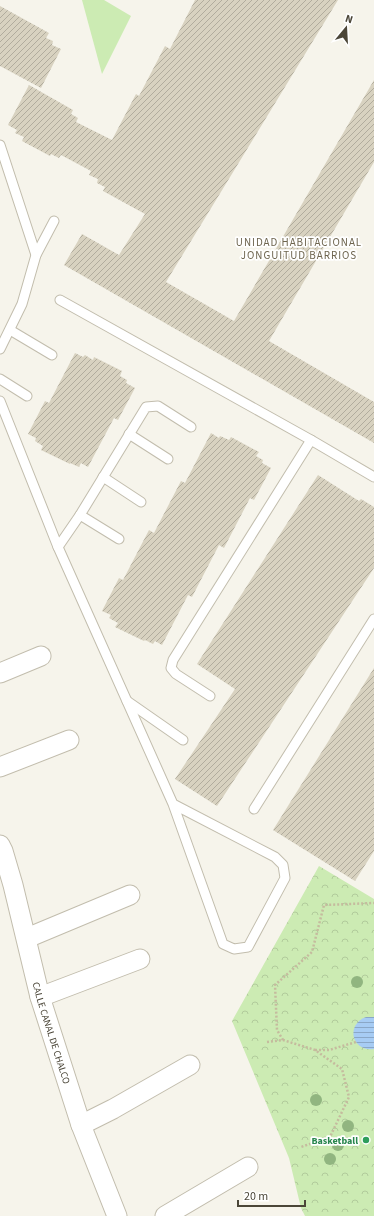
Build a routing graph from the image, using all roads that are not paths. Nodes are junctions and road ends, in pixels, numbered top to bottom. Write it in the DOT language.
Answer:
graph roads {
  1 [pos="0,145"];
  2 [pos="54,222"];
  3 [pos="36,255"];
  4 [pos="60,300"];
  5 [pos="10,330"];
  6 [pos="0,349"];
  7 [pos="52,355"];
  8 [pos="0,379"];
  9 [pos="27,396"];
  10 [pos="0,402"];
  11 [pos="191,427"];
  12 [pos="128,434"];
  13 [pos="311,440"];
  14 [pos="168,459"];
  15 [pos="103,477"];
  16 [pos="374,477"];
  17 [pos="141,502"];
  18 [pos="80,515"];
  19 [pos="119,539"];
  20 [pos="58,547"];
  21 [pos="374,619"];
  22 [pos="41,656"];
  23 [pos="0,673"];
  24 [pos="210,696"];
  25 [pos="126,700"];
  26 [pos="69,740"];
  27 [pos="183,740"];
  28 [pos="0,767"];
  29 [pos="174,804"];
  30 [pos="254,809"];
  31 [pos="0,845"];
  32 [pos="130,895"];
  33 [pos="26,938"];
  34 [pos="140,959"];
  35 [pos="40,997"];
  36 [pos="190,1065"];
  37 [pos="81,1125"];
  38 [pos="248,1168"];
  39 [pos="117,1216"];
  40 [pos="165,1216"];
  1 -- 3 [label="lane"];
  2 -- 3 [label="lane"];
  3 -- 5 [label="lane"];
  4 -- 13 [label="lane"];
  5 -- 6 [label="lane"];
  5 -- 7 [label="lane"];
  8 -- 9 [label="lane"];
  10 -- 20 [label="lane"];
  11 -- 12 [label="lane"];
  12 -- 14 [label="lane"];
  12 -- 15 [label="lane"];
  13 -- 16 [label="lane"];
  13 -- 24 [label="lane"];
  15 -- 17 [label="lane"];
  15 -- 18 [label="lane"];
  18 -- 19 [label="lane"];
  18 -- 20 [label="lane"];
  20 -- 25 [label="lane"];
  21 -- 30 [label="lane"];
  22 -- 23 [label="street"];
  25 -- 27 [label="lane"];
  25 -- 29 [label="lane"];
  26 -- 28 [label="street"];
  29 -- 29 [label="lane"];
  31 -- 33 [label="street, CALLE CANAL DE CHALCO"];
  32 -- 33 [label="street"];
  33 -- 35 [label="street, CALLE CANAL DE CHALCO"];
  34 -- 35 [label="street"];
  35 -- 37 [label="street, CALLE CANAL DE CHALCO"];
  36 -- 37 [label="street"];
  37 -- 39 [label="street, CALLE CANAL DE CHALCO"];
  38 -- 40 [label="street"];
}
